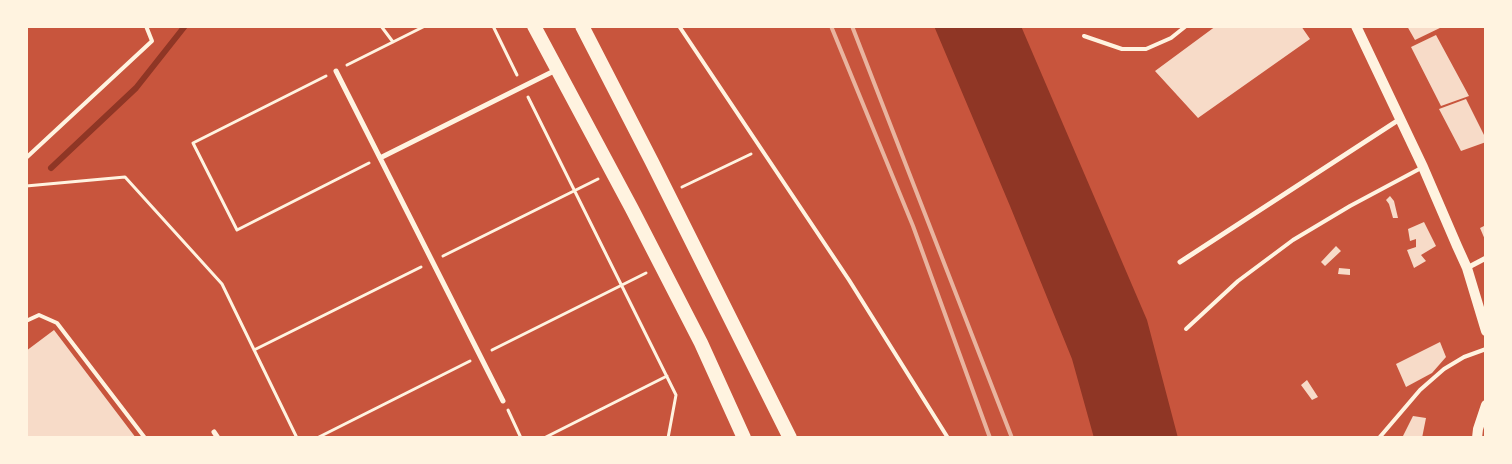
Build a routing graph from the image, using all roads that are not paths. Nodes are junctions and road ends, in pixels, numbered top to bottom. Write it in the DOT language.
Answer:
graph roads {
  1 [pos="146,26"];
  2 [pos="534,26"];
  3 [pos="582,26"];
  4 [pos="679,26"];
  5 [pos="1186,26"];
  6 [pos="1356,26"];
  7 [pos="1084,36"];
  8 [pos="557,69"];
  9 [pos="336,71"];
  10 [pos="1400,119"];
  11 [pos="26,158"];
  12 [pos="380,158"];
  13 [pos="1423,167"];
  14 [pos="1486,258"];
  15 [pos="1180,262"];
  16 [pos="1467,268"];
  17 [pos="26,321"];
  18 [pos="1186,330"];
  19 [pos="1486,331"];
  20 [pos="1486,349"];
  21 [pos="503,401"];
  22 [pos="1486,405"];
  23 [pos="214,432"];
  24 [pos="145,438"];
  25 [pos="218,438"];
  26 [pos="744,438"];
  27 [pos="790,438"];
  28 [pos="948,438"];
  29 [pos="1378,438"];
  30 [pos="1477,438"];
  1 -- 11 [label="lane"];
  2 -- 8 [label="highway"];
  3 -- 27 [label="highway"];
  4 -- 28 [label="lane"];
  5 -- 7 [label="lane"];
  6 -- 10 [label="main road"];
  8 -- 12 [label="street"];
  8 -- 26 [label="highway"];
  9 -- 12 [label="street"];
  10 -- 13 [label="main road"];
  10 -- 15 [label="street"];
  12 -- 21 [label="street"];
  13 -- 16 [label="main road"];
  13 -- 18 [label="lane"];
  14 -- 16 [label="street"];
  16 -- 19 [label="main road"];
  17 -- 24 [label="lane"];
  20 -- 29 [label="lane"];
  22 -- 30 [label="main road"];
  23 -- 25 [label="street"];
}
